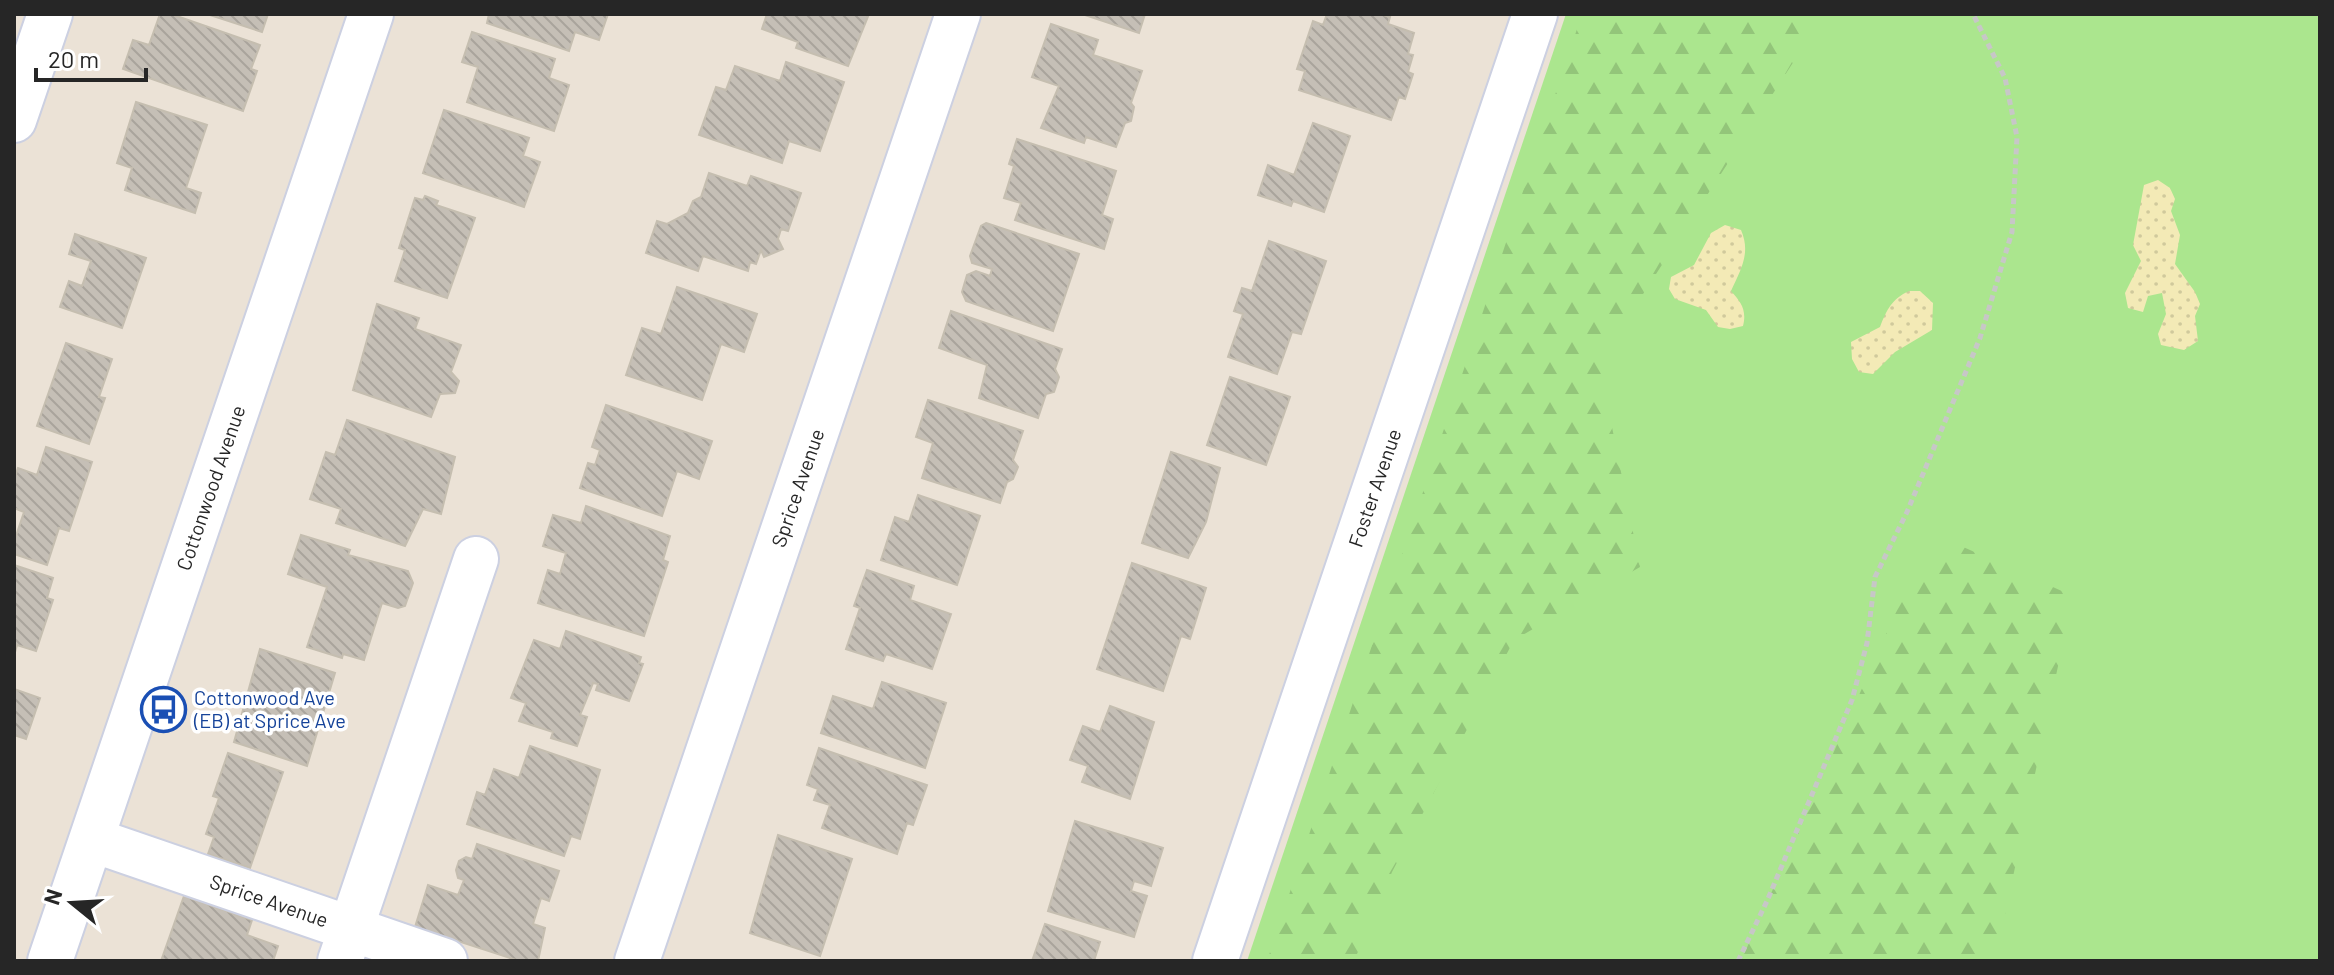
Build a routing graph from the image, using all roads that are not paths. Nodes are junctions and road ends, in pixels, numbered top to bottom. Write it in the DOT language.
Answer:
graph roads {
  1 [pos="50,14"];
  2 [pos="371,14"];
  3 [pos="958,14"];
  4 [pos="1535,14"];
  5 [pos="14,120"];
  6 [pos="476,559"];
  7 [pos="93,840"];
  8 [pos="345,945"];
  9 [pos="50,961"];
  10 [pos="445,961"];
  11 [pos="637,961"];
  12 [pos="1215,961"];
  1 -- 5 [label="street"];
  2 -- 7 [label="street, Cottonwood Avenue"];
  3 -- 11 [label="street, Sprice Avenue"];
  4 -- 12 [label="street, Foster Avenue"];
  6 -- 8 [label="street"];
  7 -- 8 [label="street, Sprice Avenue"];
  7 -- 9 [label="street, Cottonwood Avenue"];
  8 -- 10 [label="street, Sprice Avenue"];
}
